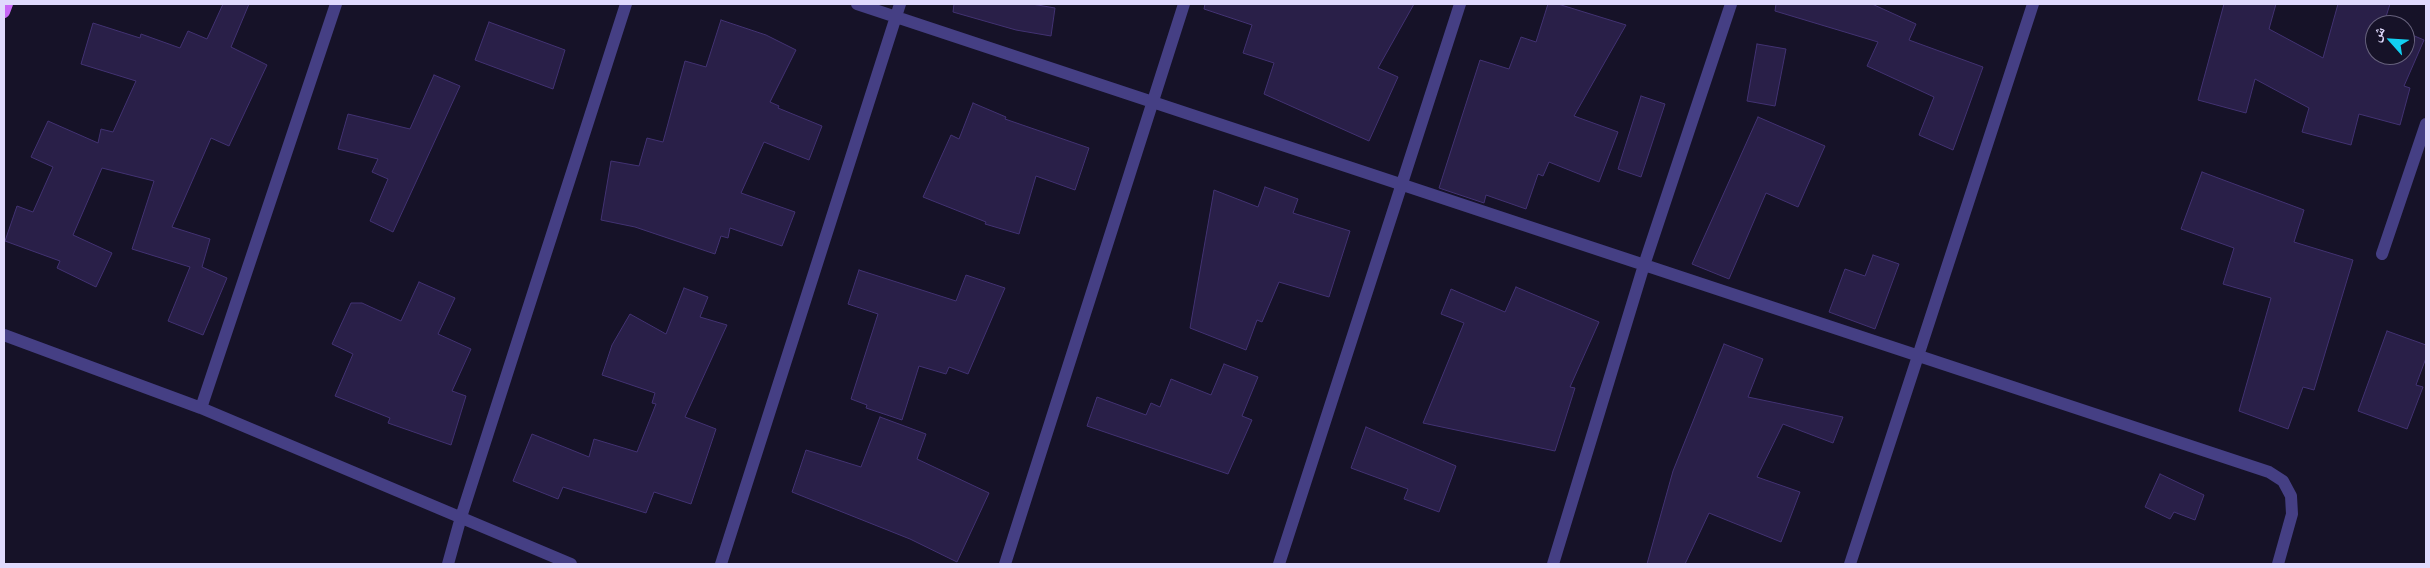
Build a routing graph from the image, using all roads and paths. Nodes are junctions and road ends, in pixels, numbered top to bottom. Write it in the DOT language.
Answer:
graph roads {
  1 [pos="7,4"];
  2 [pos="336,4"];
  3 [pos="626,4"];
  4 [pos="857,4"];
  5 [pos="900,4"];
  6 [pos="1184,4"];
  7 [pos="1460,4"];
  8 [pos="1731,4"];
  9 [pos="2033,4"];
  10 [pos="4,12"];
  11 [pos="896,17"];
  12 [pos="1154,102"];
  13 [pos="2426,124"];
  14 [pos="1401,184"];
  15 [pos="2382,254"];
  16 [pos="1644,265"];
  17 [pos="4,335"];
  18 [pos="1920,356"];
  19 [pos="201,408"];
  20 [pos="460,517"];
  21 [pos="448,564"];
  22 [pos="572,564"];
  23 [pos="721,564"];
  24 [pos="1005,564"];
  25 [pos="1278,564"];
  26 [pos="1553,564"];
  27 [pos="1850,564"];
  28 [pos="2278,564"];
  1 -- 10 [label="main road"];
  2 -- 19 [label="street"];
  3 -- 20 [label="street"];
  4 -- 11 [label="street"];
  5 -- 11 [label="street"];
  6 -- 12 [label="street"];
  7 -- 14 [label="street"];
  8 -- 16 [label="street"];
  9 -- 18 [label="street"];
  11 -- 12 [label="street"];
  11 -- 23 [label="street"];
  12 -- 14 [label="street"];
  12 -- 24 [label="street"];
  13 -- 15 [label="street"];
  14 -- 16 [label="street"];
  14 -- 25 [label="street"];
  16 -- 18 [label="street"];
  16 -- 26 [label="street"];
  17 -- 19 [label="street"];
  18 -- 27 [label="street"];
  18 -- 28 [label="street"];
  19 -- 20 [label="street"];
  20 -- 21 [label="street"];
  20 -- 22 [label="street"];
}
